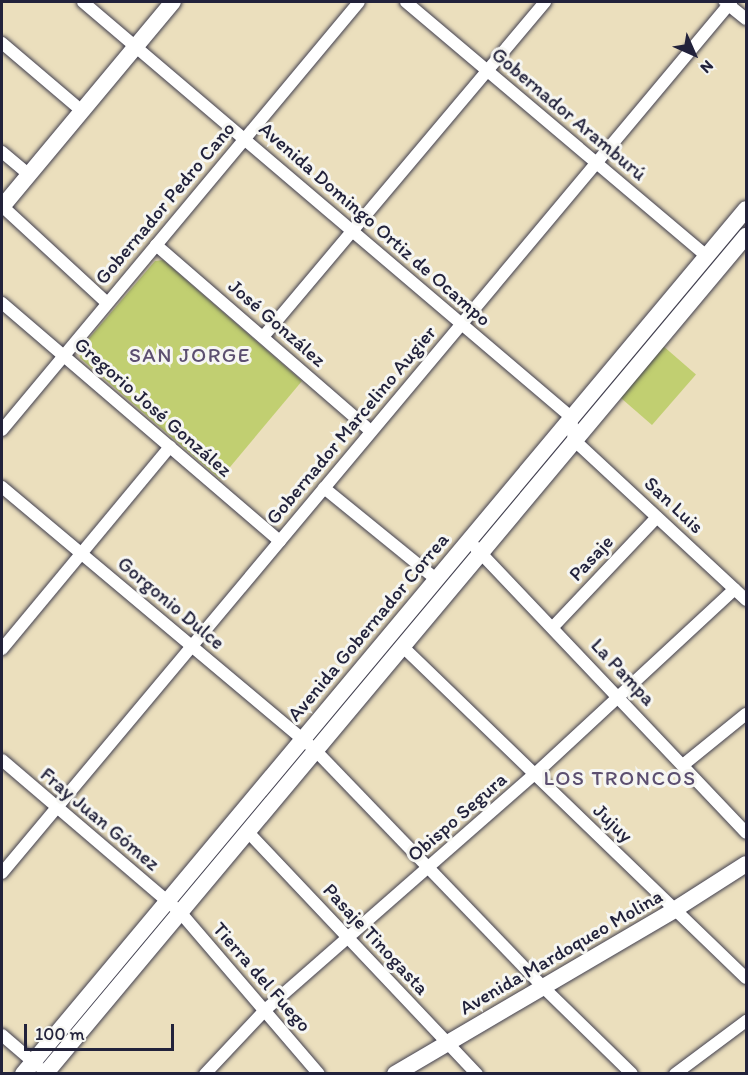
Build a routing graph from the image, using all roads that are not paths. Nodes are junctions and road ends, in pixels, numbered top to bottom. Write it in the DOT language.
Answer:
graph roads {
  1 [pos="83,2"];
  2 [pos="173,2"];
  3 [pos="359,2"];
  4 [pos="406,2"];
  5 [pos="545,2"];
  6 [pos="728,2"];
  7 [pos="747,19"];
  8 [pos="2,43"];
  9 [pos="136,45"];
  10 [pos="488,70"];
  11 [pos="82,111"];
  12 [pos="245,138"];
  13 [pos="2,152"];
  14 [pos="596,162"];
  15 [pos="29,175"];
  16 [pos="2,207"];
  17 [pos="747,209"];
  18 [pos="353,231"];
  19 [pos="747,236"];
  20 [pos="156,245"];
  21 [pos="707,256"];
  22 [pos="2,303"];
  23 [pos="107,303"];
  24 [pos="461,323"];
  25 [pos="263,337"];
  26 [pos="63,356"];
  27 [pos="571,417"];
  28 [pos="2,430"];
  29 [pos="371,431"];
  30 [pos="574,440"];
  31 [pos="170,447"];
  32 [pos="2,487"];
  33 [pos="324,488"];
  34 [pos="657,517"];
  35 [pos="279,541"];
  36 [pos="474,546"];
  37 [pos="82,553"];
  38 [pos="436,579"];
  39 [pos="735,590"];
  40 [pos="747,600"];
  41 [pos="553,627"];
  42 [pos="191,646"];
  43 [pos="402,646"];
  44 [pos="2,650"];
  45 [pos="620,697"];
  46 [pos="747,714"];
  47 [pos="309,745"];
  48 [pos="2,760"];
  49 [pos="683,765"];
  50 [pos="536,774"];
  51 [pos="57,807"];
  52 [pos="247,831"];
  53 [pos="747,834"];
  54 [pos="747,864"];
  55 [pos="429,867"];
  56 [pos="2,873"];
  57 [pos="174,906"];
  58 [pos="674,910"];
  59 [pos="349,937"];
  60 [pos="747,978"];
  61 [pos="543,987"];
  62 [pos="265,1010"];
  63 [pos="747,1022"];
  64 [pos="2,1035"];
  65 [pos="447,1043"];
  66 [pos="37,1070"];
  67 [pos="205,1074"];
  68 [pos="319,1074"];
  69 [pos="395,1074"];
  70 [pos="477,1074"];
  71 [pos="632,1074"];
  72 [pos="675,1074"];
  1 -- 9 [label="street, Avenida Domingo Ortiz de Ocampo"];
  2 -- 9 [label="main road"];
  3 -- 12 [label="street, Gobernador Pedro Cano"];
  4 -- 10 [label="street, Gobernador Aramburú"];
  5 -- 10 [label="street"];
  6 -- 7 [label="street"];
  6 -- 14 [label="street, Gobernador Marcelino Augier"];
  8 -- 11 [label="street"];
  9 -- 11 [label="main road"];
  9 -- 12 [label="street, Avenida Domingo Ortiz de Ocampo"];
  10 -- 14 [label="street, Gobernador Aramburú"];
  10 -- 18 [label="street"];
  11 -- 15 [label="main road"];
  12 -- 18 [label="street, Avenida Domingo Ortiz de Ocampo"];
  12 -- 20 [label="street, Gobernador Pedro Cano"];
  13 -- 15 [label="street"];
  14 -- 21 [label="street, Gobernador Aramburú"];
  14 -- 24 [label="street, Gobernador Marcelino Augier"];
  15 -- 16 [label="main road"];
  16 -- 23 [label="street"];
  17 -- 21 [label="main road, Avenida Gobernador Correa"];
  18 -- 24 [label="street, Avenida Domingo Ortiz de Ocampo"];
  18 -- 25 [label="street"];
  19 -- 30 [label="main road, Avenida Gobernador Correa"];
  20 -- 23 [label="street, Gobernador Pedro Cano"];
  20 -- 25 [label="street, José González"];
  21 -- 27 [label="main road, Avenida Gobernador Correa"];
  22 -- 26 [label="street, Gregorio José González"];
  23 -- 26 [label="street, Gobernador Pedro Cano"];
  24 -- 27 [label="street, Avenida Domingo Ortiz de Ocampo"];
  24 -- 29 [label="street, Gobernador Marcelino Augier"];
  25 -- 29 [label="street, José González"];
  26 -- 28 [label="street, Gobernador Pedro Cano"];
  26 -- 31 [label="street, Gregorio José González"];
  27 -- 30 [label="street"];
  27 -- 36 [label="main road, Avenida Gobernador Correa"];
  29 -- 33 [label="street, Gobernador Marcelino Augier"];
  30 -- 34 [label="street, San Luis"];
  30 -- 36 [label="main road, Avenida Gobernador Correa"];
  31 -- 35 [label="street, Gregorio José González"];
  31 -- 37 [label="street"];
  32 -- 37 [label="street, Gorgonio Dulce"];
  33 -- 35 [label="street, Gobernador Marcelino Augier"];
  33 -- 38 [label="street"];
  34 -- 39 [label="street, San Luis"];
  34 -- 41 [label="street, Pasaje"];
  35 -- 42 [label="street, Gobernador Marcelino Augier"];
  36 -- 38 [label="main road, Avenida Gobernador Correa"];
  36 -- 41 [label="street, La Pampa"];
  36 -- 43 [label="main road, Avenida Gobernador Correa"];
  37 -- 42 [label="street, Gorgonio Dulce"];
  37 -- 44 [label="street"];
  38 -- 47 [label="main road, Avenida Gobernador Correa"];
  39 -- 40 [label="street, San Luis"];
  39 -- 45 [label="street, Obispo Segura"];
  41 -- 45 [label="street, La Pampa"];
  42 -- 47 [label="street, Gorgonio Dulce"];
  42 -- 51 [label="street, Gobernador Marcelino Augier"];
  43 -- 47 [label="main road, Avenida Gobernador Correa"];
  43 -- 50 [label="street, Jujuy"];
  45 -- 49 [label="street, La Pampa"];
  45 -- 50 [label="street, Obispo Segura"];
  46 -- 49 [label="street"];
  47 -- 52 [label="main road, Avenida Gobernador Correa"];
  47 -- 55 [label="street, Gorgonio Dulce"];
  47 -- 57 [label="main road, Avenida Gobernador Correa"];
  48 -- 51 [label="street, Fray Juan Gómez"];
  49 -- 53 [label="street, La Pampa"];
  50 -- 55 [label="street, Obispo Segura"];
  50 -- 58 [label="street, Jujuy"];
  51 -- 56 [label="street, Gobernador Marcelino Augier"];
  51 -- 57 [label="street, Fray Juan Gómez"];
  52 -- 57 [label="main road, Avenida Gobernador Correa"];
  52 -- 59 [label="street, Pasaje Tinogasta"];
  54 -- 58 [label="main road, Avenida Mardoqueo Molina"];
  55 -- 59 [label="street, Obispo Segura"];
  55 -- 61 [label="street, Gorgonio Dulce"];
  57 -- 62 [label="street, Tierra del Fuego"];
  57 -- 66 [label="main road, Avenida Gobernador Correa"];
  58 -- 60 [label="street, Jujuy"];
  58 -- 61 [label="main road, Avenida Mardoqueo Molina"];
  59 -- 62 [label="street, Obispo Segura"];
  59 -- 65 [label="street, Pasaje Tinogasta"];
  61 -- 65 [label="main road, Avenida Mardoqueo Molina"];
  61 -- 71 [label="street, Gorgonio Dulce"];
  62 -- 67 [label="street, Obispo Segura"];
  62 -- 68 [label="street, Tierra del Fuego"];
  63 -- 72 [label="street"];
  64 -- 66 [label="street"];
  65 -- 69 [label="main road, Avenida Mardoqueo Molina"];
  65 -- 70 [label="street, Pasaje Tinogasta"];
}
